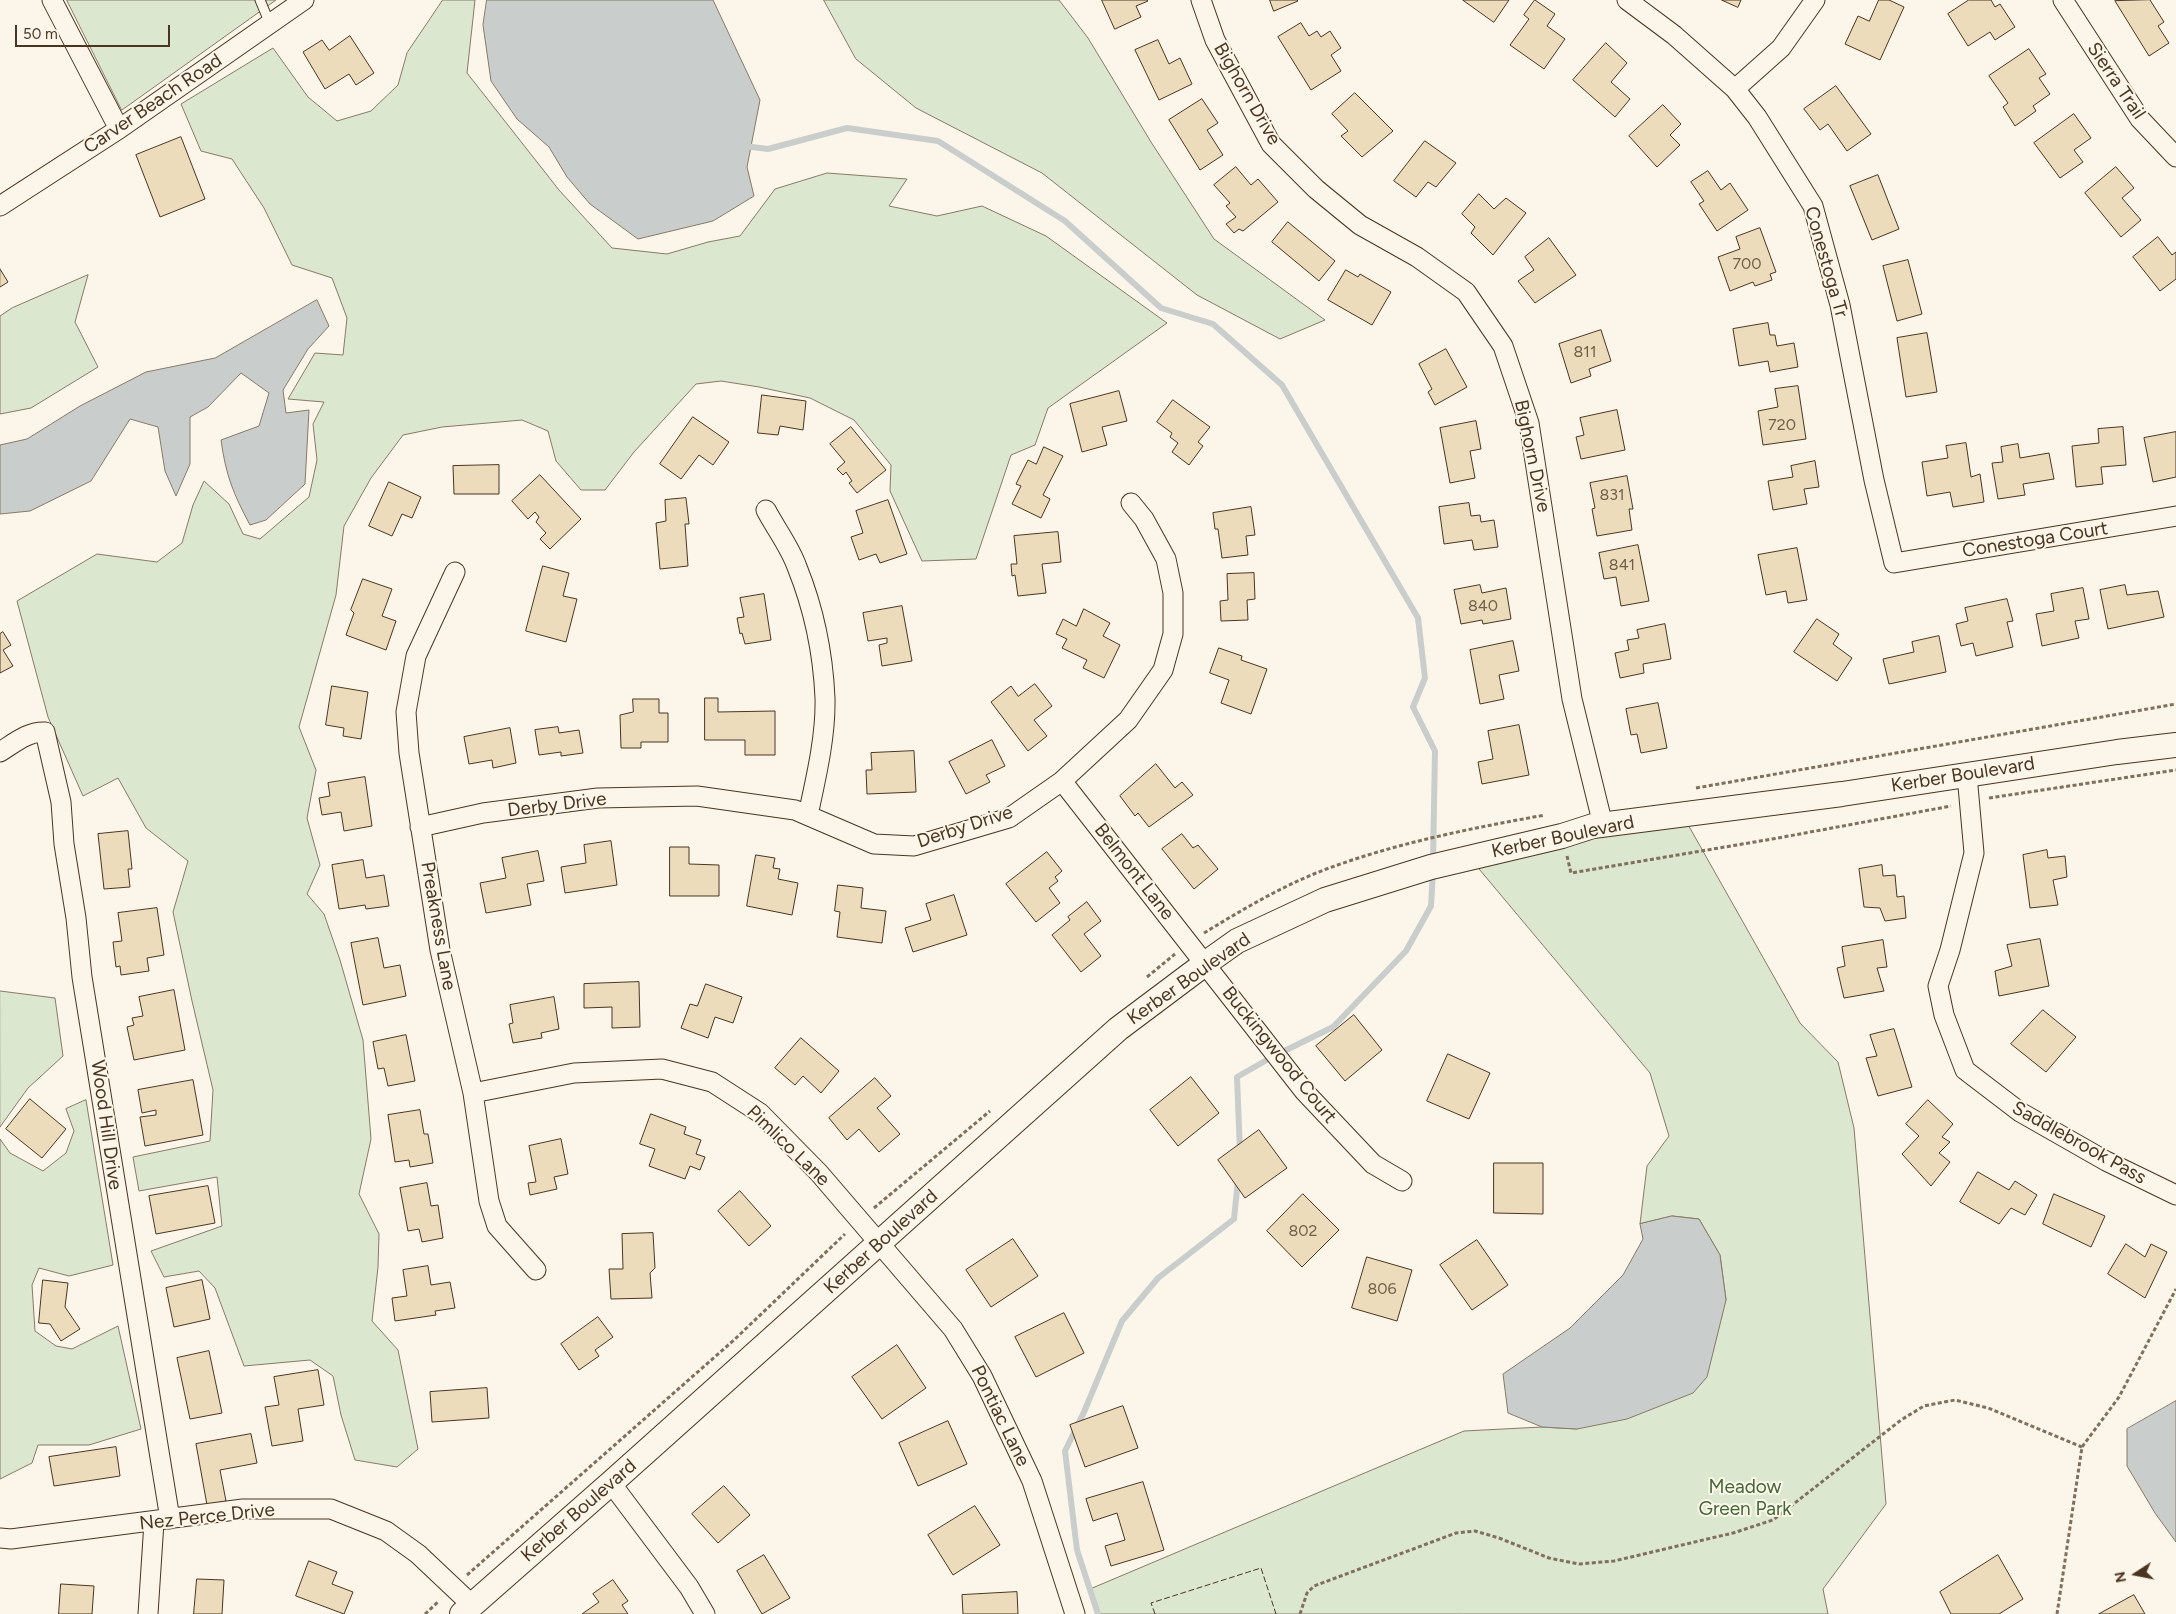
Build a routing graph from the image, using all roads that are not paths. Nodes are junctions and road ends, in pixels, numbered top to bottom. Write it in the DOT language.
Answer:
graph roads {
  1 [pos="52,0"];
  2 [pos="260,0"];
  3 [pos="1201,0"];
  4 [pos="1627,0"];
  5 [pos="1815,0"];
  6 [pos="2063,0"];
  7 [pos="301,1"];
  8 [pos="270,24"];
  9 [pos="1734,89"];
  10 [pos="119,129"];
  11 [pos="2176,157"];
  12 [pos="0,206"];
  13 [pos="1131,503"];
  14 [pos="766,510"];
  15 [pos="2176,516"];
  16 [pos="1894,563"];
  17 [pos="455,572"];
  18 [pos="2176,745"];
  19 [pos="0,752"];
  20 [pos="1967,775"];
  21 [pos="1062,781"];
  22 [pos="808,815"];
  23 [pos="1603,824"];
  24 [pos="420,827"];
  25 [pos="1206,963"];
  26 [pos="473,1093"];
  27 [pos="1402,1181"];
  28 [pos="2176,1196"];
  29 [pos="880,1242"];
  30 [pos="536,1270"];
  31 [pos="611,1483"];
  32 [pos="162,1520"];
  33 [pos="0,1538"];
  34 [pos="467,1610"];
  35 [pos="148,1614"];
  36 [pos="705,1614"];
  37 [pos="1075,1614"];
  1 -- 10 [label="street"];
  2 -- 8 [label="lane"];
  3 -- 23 [label="street, Bighorn Drive"];
  4 -- 9 [label="street, Conestoga Tr"];
  5 -- 9 [label="street"];
  6 -- 11 [label="street, Sierra Trail"];
  7 -- 8 [label="street, Carver Beach Road"];
  8 -- 10 [label="street, Carver Beach Road"];
  9 -- 16 [label="street, Conestoga Tr"];
  10 -- 12 [label="street, Carver Beach Road"];
  13 -- 21 [label="street, Derby Drive"];
  14 -- 22 [label="street"];
  15 -- 16 [label="street, Conestoga Court"];
  17 -- 24 [label="street, Preakness Lane"];
  18 -- 20 [label="street, Kerber Boulevard"];
  19 -- 32 [label="street, Wood Hill Drive"];
  20 -- 23 [label="street, Kerber Boulevard"];
  20 -- 28 [label="street, Saddlebrook Pass"];
  21 -- 22 [label="street, Derby Drive"];
  21 -- 25 [label="street, Belmont Lane"];
  22 -- 24 [label="street, Derby Drive"];
  23 -- 25 [label="street, Kerber Boulevard"];
  24 -- 26 [label="street, Preakness Lane"];
  25 -- 27 [label="street, Buckingwood Court"];
  25 -- 29 [label="street, Kerber Boulevard"];
  26 -- 29 [label="street, Pimlico Lane"];
  26 -- 30 [label="street, Preakness Lane"];
  29 -- 31 [label="street, Kerber Boulevard"];
  29 -- 37 [label="street, Pontiac Lane"];
  31 -- 34 [label="street, Kerber Boulevard"];
  31 -- 36 [label="street"];
  32 -- 33 [label="street, Nez Perce Drive"];
  32 -- 34 [label="street, Nez Perce Drive"];
  32 -- 35 [label="street, Wood Hill Drive"];
}
